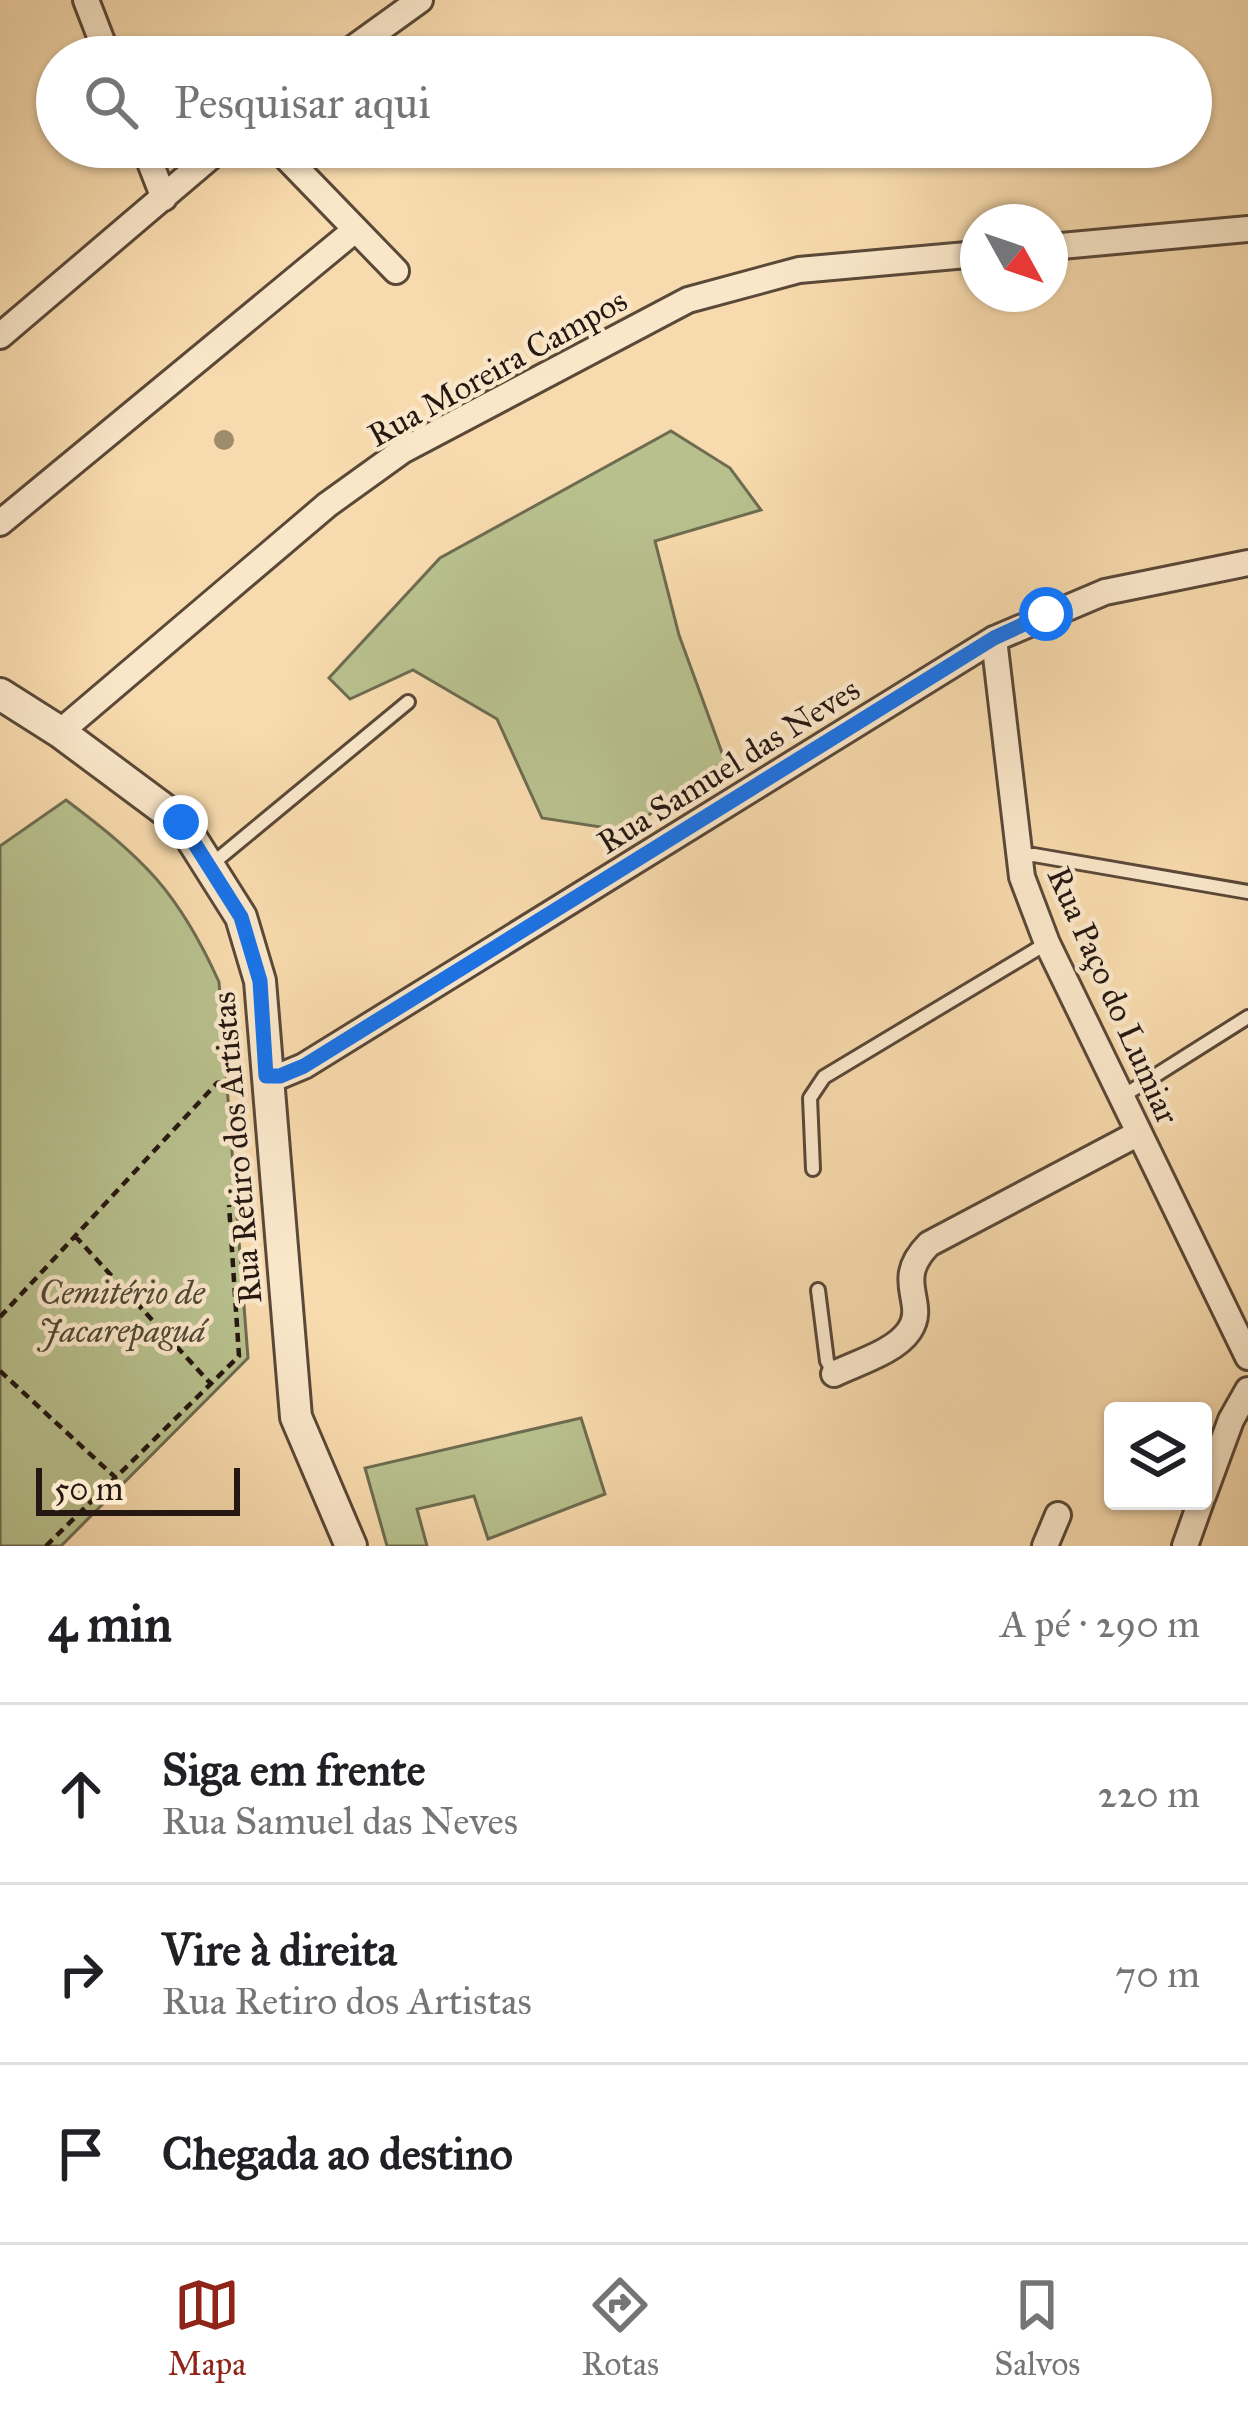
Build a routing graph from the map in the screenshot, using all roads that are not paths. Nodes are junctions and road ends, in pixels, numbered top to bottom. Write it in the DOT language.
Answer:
graph roads {
  1 [pos="86,0"];
  2 [pos="419,0"];
  3 [pos="100,36"];
  4 [pos="369,36"];
  5 [pos="152,168"];
  6 [pos="198,168"];
  7 [pos="296,168"];
  8 [pos="164,198"];
  9 [pos="1248,229"];
  10 [pos="355,230"];
  11 [pos="1068,245"];
  12 [pos="960,256"];
  13 [pos="396,271"];
  14 [pos="0,336"];
  15 [pos="0,523"];
  16 [pos="1248,563"];
  17 [pos="994,638"];
  18 [pos="2,698"];
  19 [pos="408,702"];
  20 [pos="60,732"];
  21 [pos="1019,856"];
  22 [pos="211,865"];
  23 [pos="1248,892"];
  24 [pos="1047,943"];
  25 [pos="1248,1017"];
  26 [pos="266,1076"];
  27 [pos="1122,1097"];
  28 [pos="1139,1133"];
  29 [pos="813,1169"];
  30 [pos="818,1290"];
  31 [pos="1248,1358"];
  32 [pos="834,1374"];
  33 [pos="1248,1390"];
  34 [pos="1212,1472"];
  35 [pos="1198,1510"];
  36 [pos="1058,1515"];
  37 [pos="351,1546"];
  38 [pos="1045,1546"];
  39 [pos="1185,1546"];
  1 -- 3 [label="street"];
  2 -- 4 [label="street"];
  5 -- 8 [label="street"];
  6 -- 8 [label="street"];
  7 -- 10 [label="street"];
  8 -- 14 [label="street"];
  9 -- 11 [label="street"];
  10 -- 13 [label="street"];
  10 -- 15 [label="street"];
  12 -- 20 [label="street, Rua Moreira Campos"];
  16 -- 17 [label="street, Rua Samuel das Neves"];
  17 -- 21 [label="street, Rua Paço do Lumiar"];
  17 -- 26 [label="street, Rua Samuel das Neves"];
  18 -- 20 [label="street, Rua Retiro dos Artistas"];
  19 -- 22 [label="lane"];
  20 -- 22 [label="street, Rua Retiro dos Artistas"];
  21 -- 23 [label="lane"];
  21 -- 24 [label="street, Rua Paço do Lumiar"];
  22 -- 26 [label="street, Rua Retiro dos Artistas"];
  24 -- 27 [label="street, Rua Paço do Lumiar"];
  24 -- 29 [label="lane"];
  25 -- 27 [label="lane"];
  26 -- 37 [label="street, Rua Retiro dos Artistas"];
  27 -- 28 [label="street, Rua Paço do Lumiar"];
  28 -- 31 [label="street, Rua Paço do Lumiar"];
  28 -- 32 [label="street"];
  30 -- 32 [label="lane"];
  33 -- 34 [label="street"];
  35 -- 39 [label="street"];
  36 -- 38 [label="street"];
}
